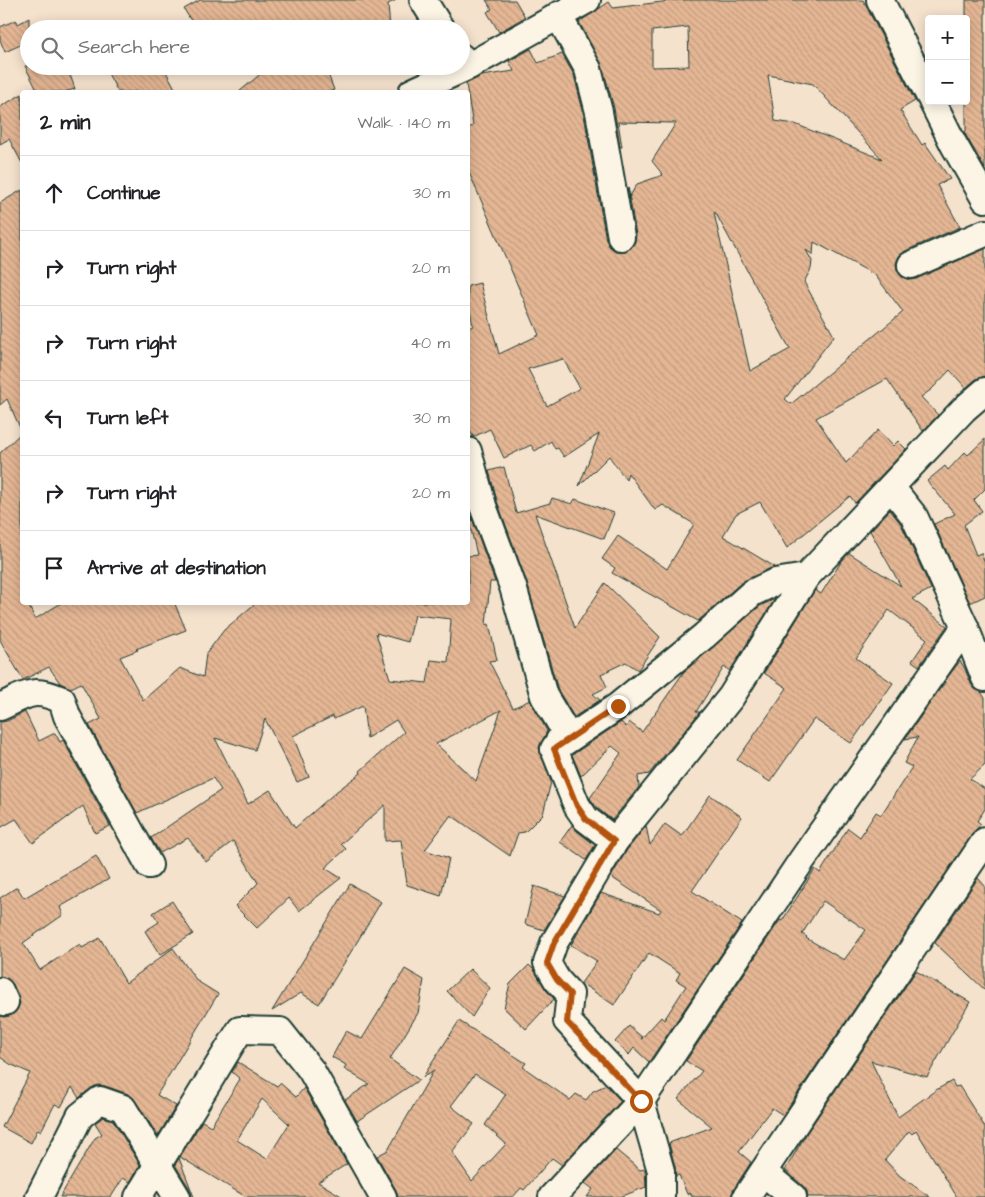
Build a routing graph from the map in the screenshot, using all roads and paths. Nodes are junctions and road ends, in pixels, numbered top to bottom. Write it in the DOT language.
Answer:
graph roads {
  1 [pos="423,0"];
  2 [pos="587,0"];
  3 [pos="880,0"];
  4 [pos="558,15"];
  5 [pos="435,20"];
  6 [pos="470,59"];
  7 [pos="441,75"];
  8 [pos="925,87"];
  9 [pos="415,90"];
  10 [pos="934,105"];
  11 [pos="985,199"];
  12 [pos="985,233"];
  13 [pos="621,237"];
  14 [pos="911,265"];
  15 [pos="985,390"];
  16 [pos="470,458"];
  17 [pos="891,487"];
  18 [pos="806,577"];
  19 [pos="965,627"];
  20 [pos="985,678"];
  21 [pos="0,707"];
  22 [pos="554,749"];
  23 [pos="614,841"];
  24 [pos="985,841"];
  25 [pos="149,865"];
  26 [pos="641,1101"];
  27 [pos="158,1164"];
  28 [pos="763,1172"];
  29 [pos="39,1197"];
  30 [pos="138,1197"];
  31 [pos="177,1197"];
  32 [pos="383,1197"];
  33 [pos="552,1197"];
  34 [pos="661,1197"];
  35 [pos="746,1197"];
  36 [pos="793,1197"];
  1 -- 5 [label="street"];
  2 -- 4 [label="street"];
  3 -- 8 [label="street"];
  4 -- 6 [label="street"];
  4 -- 13 [label="street"];
  7 -- 9 [label="street"];
  10 -- 11 [label="street"];
  12 -- 14 [label="street"];
  15 -- 17 [label="street"];
  16 -- 22 [label="street"];
  17 -- 18 [label="street"];
  17 -- 19 [label="street"];
  18 -- 22 [label="street"];
  18 -- 23 [label="street"];
  19 -- 20 [label="street"];
  19 -- 26 [label="street"];
  21 -- 25 [label="street"];
  22 -- 23 [label="street"];
  23 -- 26 [label="street"];
  24 -- 28 [label="street"];
  26 -- 33 [label="street"];
  26 -- 34 [label="street"];
  27 -- 29 [label="street"];
  27 -- 30 [label="street"];
  27 -- 31 [label="street"];
  27 -- 32 [label="street"];
  28 -- 35 [label="street"];
  28 -- 36 [label="street"];
}
